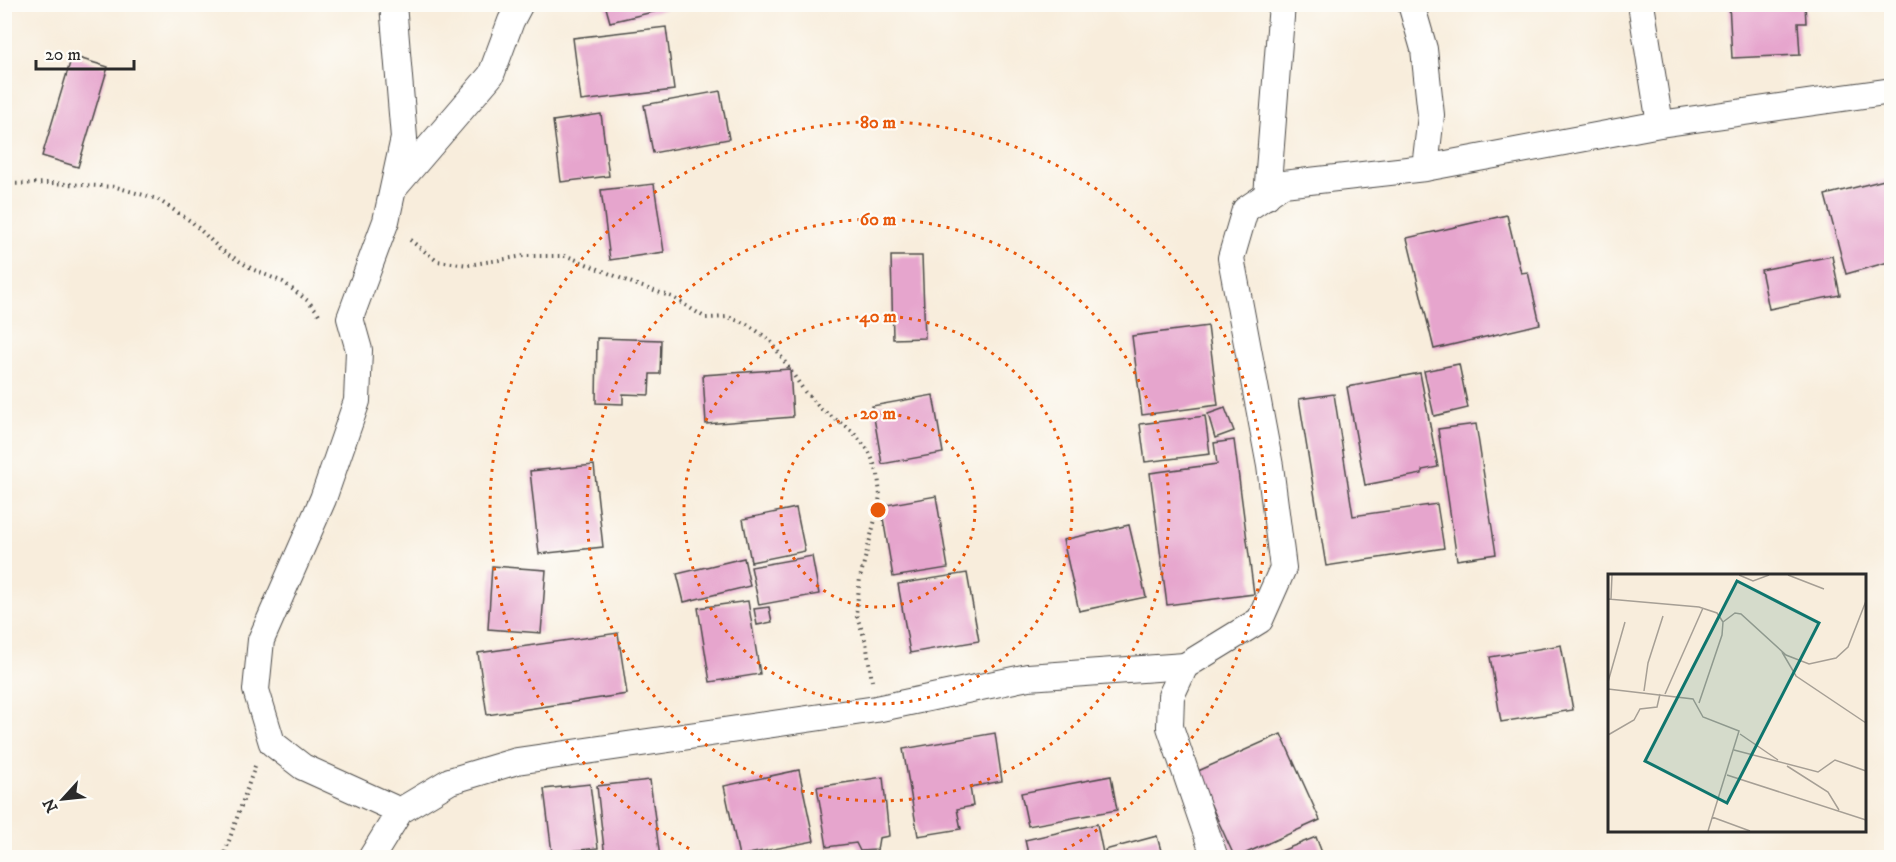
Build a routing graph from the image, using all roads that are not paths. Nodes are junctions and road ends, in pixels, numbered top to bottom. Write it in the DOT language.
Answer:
graph roads {
  1 [pos="393,4"];
  2 [pos="520,4"];
  3 [pos="1282,4"];
  4 [pos="1410,4"];
  5 [pos="1641,4"];
  6 [pos="1892,91"];
  7 [pos="1660,124"];
  8 [pos="1425,168"];
  9 [pos="393,190"];
  10 [pos="1267,196"];
  11 [pos="1185,666"];
  12 [pos="400,811"];
  13 [pos="371,858"];
  14 [pos="1215,858"];
  1 -- 9 [label="street"];
  2 -- 9 [label="street"];
  3 -- 10 [label="street"];
  4 -- 8 [label="street"];
  5 -- 7 [label="street"];
  6 -- 7 [label="street"];
  7 -- 8 [label="street"];
  8 -- 10 [label="street"];
  9 -- 12 [label="street"];
  10 -- 11 [label="street"];
  11 -- 12 [label="street"];
  11 -- 14 [label="street"];
  12 -- 13 [label="street"];
}
